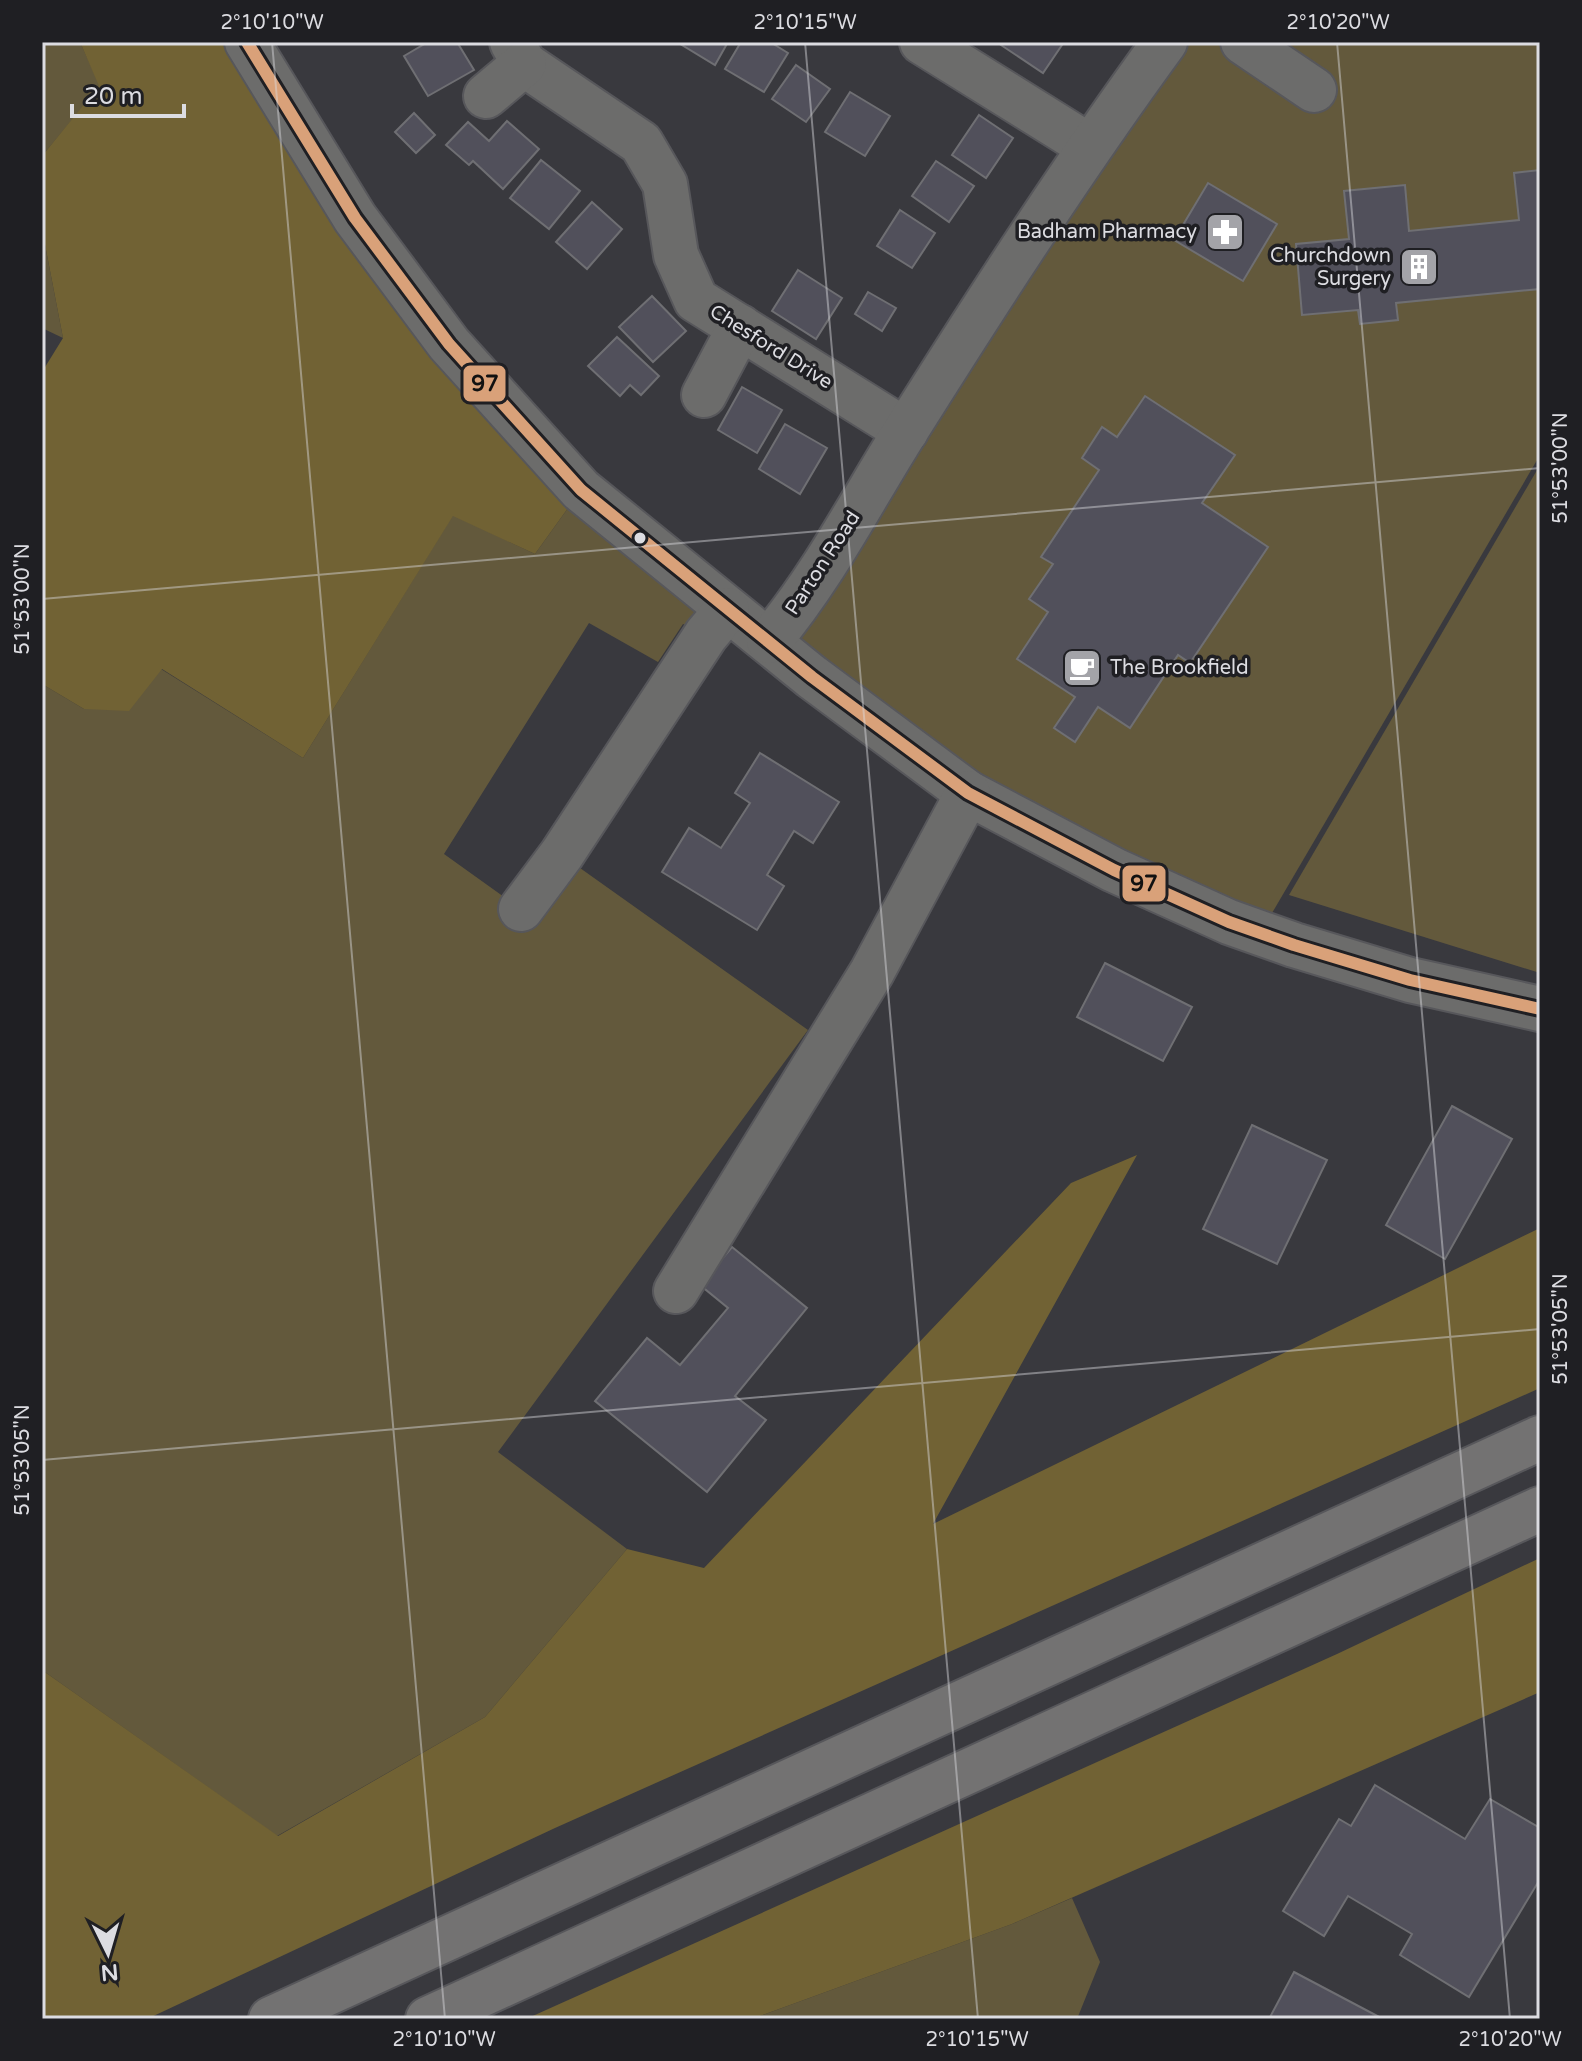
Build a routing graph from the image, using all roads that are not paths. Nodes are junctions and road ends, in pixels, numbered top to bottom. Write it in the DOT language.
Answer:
graph roads {
  1 [pos="247,42"];
  2 [pos="922,42"];
  3 [pos="1165,42"];
  4 [pos="1243,42"];
  5 [pos="518,53"];
  6 [pos="1314,90"];
  7 [pos="486,96"];
  8 [pos="1089,146"];
  9 [pos="740,327"];
  10 [pos="704,395"];
  11 [pos="906,431"];
  12 [pos="727,610"];
  13 [pos="769,641"];
  14 [pos="968,793"];
  15 [pos="521,909"];
  16 [pos="1540,1009"];
  17 [pos="676,1291"];
  18 [pos="1540,1438"];
  19 [pos="1540,1509"];
  20 [pos="271,2019"];
  21 [pos="428,2019"];
  1 -- 12 [label="street"];
  2 -- 8 [label="street"];
  3 -- 8 [label="street, Parton Road"];
  4 -- 6 [label="street"];
  5 -- 7 [label="street, Chesford Drive"];
  5 -- 9 [label="street, Chesford Drive"];
  8 -- 11 [label="street, Parton Road"];
  9 -- 10 [label="street"];
  9 -- 11 [label="street, Chesford Drive"];
  11 -- 13 [label="street, Parton Road"];
  12 -- 13 [label="street"];
  12 -- 15 [label="street"];
  13 -- 14 [label="street"];
  14 -- 16 [label="street"];
  14 -- 17 [label="street"];
  18 -- 20 [label="highway"];
  19 -- 21 [label="highway"];
}
